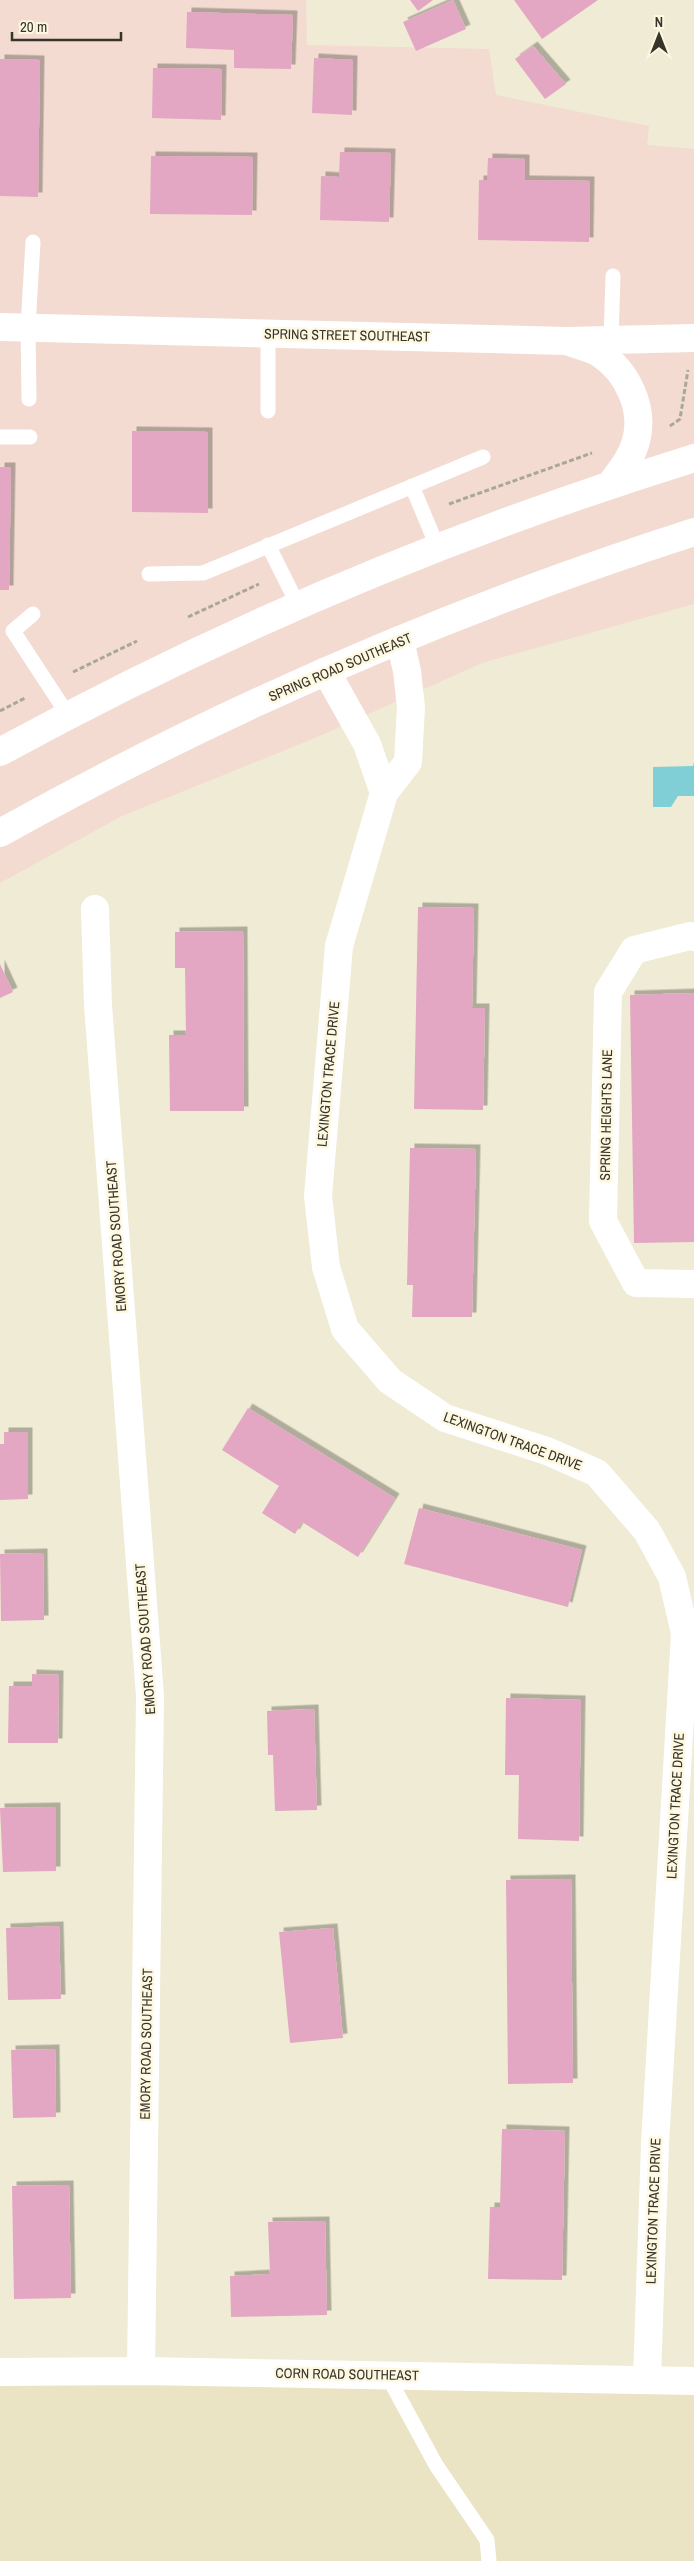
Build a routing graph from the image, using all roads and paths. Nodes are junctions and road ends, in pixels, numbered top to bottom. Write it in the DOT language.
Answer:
graph roads {
  1 [pos="33,242"];
  2 [pos="613,276"];
  3 [pos="0,327"];
  4 [pos="28,327"];
  5 [pos="268,333"];
  6 [pos="694,338"];
  7 [pos="611,339"];
  8 [pos="567,341"];
  9 [pos="29,399"];
  10 [pos="268,411"];
  11 [pos="0,437"];
  12 [pos="30,437"];
  13 [pos="483,457"];
  14 [pos="694,458"];
  15 [pos="611,484"];
  16 [pos="412,486"];
  17 [pos="694,532"];
  18 [pos="268,545"];
  19 [pos="437,546"];
  20 [pos="149,574"];
  21 [pos="298,605"];
  22 [pos="32,614"];
  23 [pos="400,640"];
  24 [pos="326,671"];
  25 [pos="68,715"];
  26 [pos="0,752"];
  27 [pos="384,793"];
  28 [pos="0,833"];
  29 [pos="95,909"];
  30 [pos="694,937"];
  31 [pos="694,1284"];
  32 [pos="141,2371"];
  33 [pos="0,2372"];
  34 [pos="387,2375"];
  35 [pos="647,2378"];
  36 [pos="694,2380"];
  37 [pos="489,2561"];
  1 -- 4 [label="lane"];
  2 -- 7 [label="lane"];
  3 -- 4 [label="street, SPRING STREET SOUTHEAST"];
  4 -- 5 [label="street, SPRING STREET SOUTHEAST"];
  4 -- 9 [label="lane"];
  5 -- 8 [label="street, SPRING STREET SOUTHEAST"];
  5 -- 10 [label="lane"];
  6 -- 7 [label="street, SPRING STREET SOUTHEAST"];
  7 -- 8 [label="street, SPRING STREET SOUTHEAST"];
  8 -- 15 [label="street"];
  11 -- 12 [label="lane"];
  13 -- 16 [label="lane"];
  14 -- 15 [label="street"];
  15 -- 19 [label="street"];
  16 -- 18 [label="lane"];
  16 -- 19 [label="lane"];
  17 -- 23 [label="street, SPRING ROAD SOUTHEAST"];
  18 -- 20 [label="lane"];
  18 -- 21 [label="lane"];
  19 -- 21 [label="street"];
  21 -- 25 [label="street"];
  22 -- 25 [label="lane"];
  23 -- 24 [label="street, SPRING ROAD SOUTHEAST"];
  23 -- 27 [label="street, LEXINGTON TRACE DRIVE"];
  24 -- 27 [label="street"];
  24 -- 28 [label="street, SPRING ROAD SOUTHEAST"];
  25 -- 26 [label="street"];
  27 -- 35 [label="street, LEXINGTON TRACE DRIVE"];
  29 -- 32 [label="street, EMORY ROAD SOUTHEAST"];
  30 -- 31 [label="street, SPRING HEIGHTS LANE"];
  32 -- 33 [label="street, CORN ROAD SOUTHEAST"];
  32 -- 34 [label="street, CORN ROAD SOUTHEAST"];
  34 -- 35 [label="street, CORN ROAD SOUTHEAST"];
  34 -- 37 [label="lane"];
  35 -- 36 [label="street, CORN ROAD SOUTHEAST"];
}
